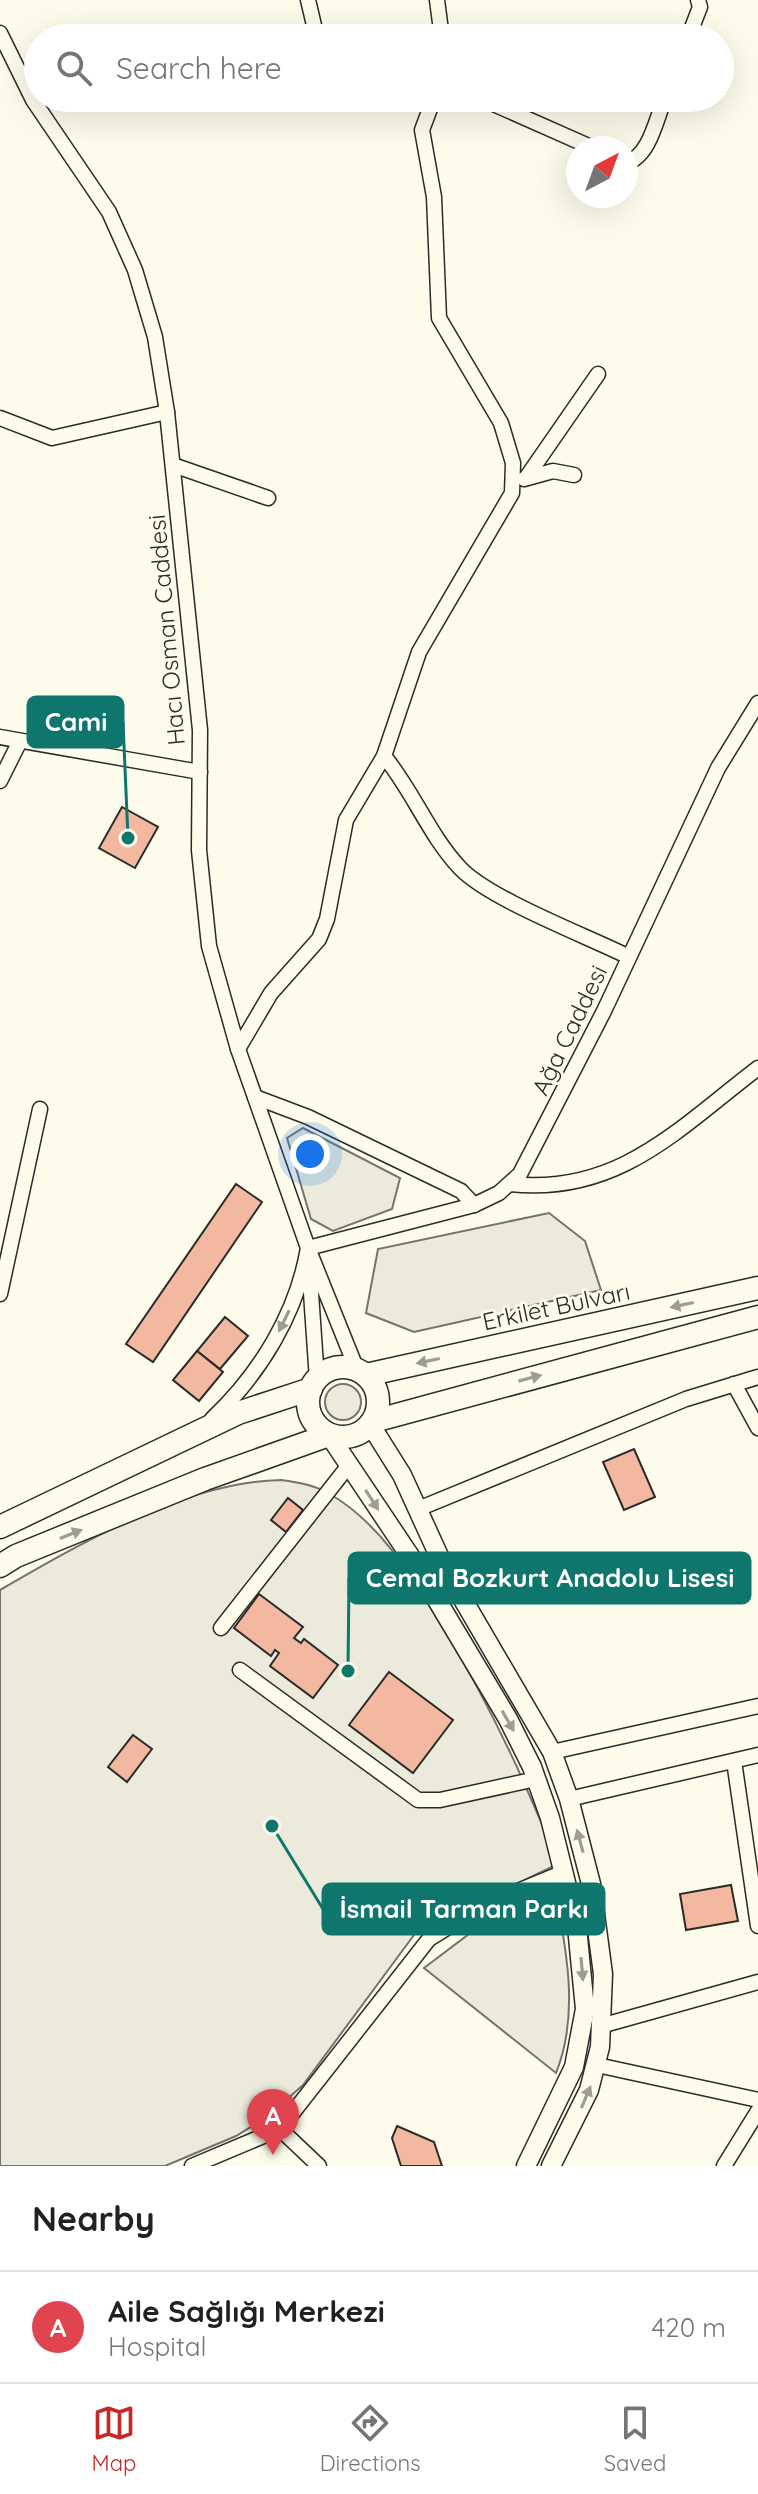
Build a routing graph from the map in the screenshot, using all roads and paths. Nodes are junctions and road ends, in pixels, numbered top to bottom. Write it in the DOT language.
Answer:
graph roads {
  1 [pos="308,0"];
  2 [pos="437,0"];
  3 [pos="698,0"];
  4 [pos="314,24"];
  5 [pos="440,24"];
  6 [pos="693,24"];
  7 [pos="0,33"];
  8 [pos="24,82"];
  9 [pos="41,112"];
  10 [pos="428,112"];
  11 [pos="512,112"];
  12 [pos="659,112"];
  13 [pos="566,136"];
  14 [pos="638,156"];
  15 [pos="598,374"];
  16 [pos="167,412"];
  17 [pos="0,418"];
  18 [pos="173,465"];
  19 [pos="574,475"];
  20 [pos="520,481"];
  21 [pos="268,498"];
  22 [pos="758,703"];
  23 [pos="0,737"];
  24 [pos="20,741"];
  25 [pos="384,756"];
  26 [pos="200,772"];
  27 [pos="0,781"];
  28 [pos="629,957"];
  29 [pos="238,1049"];
  30 [pos="758,1068"];
  31 [pos="255,1097"];
  32 [pos="40,1109"];
  33 [pos="510,1184"];
  34 [pos="474,1205"];
  35 [pos="308,1248"];
  36 [pos="758,1288"];
  37 [pos="0,1294"];
  38 [pos="758,1317"];
  39 [pos="362,1372"];
  40 [pos="758,1377"];
  41 [pos="314,1384"];
  42 [pos="734,1384"];
  43 [pos="372,1422"];
  44 [pos="758,1428"];
  45 [pos="198,1432"];
  46 [pos="329,1435"];
  47 [pos="349,1465"];
  48 [pos="418,1509"];
  49 [pos="0,1527"];
  50 [pos="0,1566"];
  51 [pos="221,1628"];
  52 [pos="240,1670"];
  53 [pos="758,1706"];
  54 [pos="552,1752"];
  55 [pos="758,1755"];
  56 [pos="734,1761"];
  57 [pos="536,1779"];
  58 [pos="569,1799"];
  59 [pos="564,1872"];
  60 [pos="758,1926"];
  61 [pos="758,1982"];
  62 [pos="604,2025"];
  63 [pos="597,2065"];
  64 [pos="758,2100"];
  65 [pos="758,2111"];
  66 [pos="280,2129"];
  67 [pos="192,2166"];
  68 [pos="319,2166"];
  69 [pos="526,2166"];
  70 [pos="551,2166"];
  71 [pos="724,2166"];
  1 -- 4 [label="street"];
  2 -- 5 [label="street"];
  3 -- 6 [label="street"];
  7 -- 8 [label="street, Hacı Osman Caddesi"];
  9 -- 16 [label="street, Hacı Osman Caddesi"];
  10 -- 20 [label="street"];
  11 -- 13 [label="street"];
  12 -- 14 [label="street"];
  15 -- 20 [label="street"];
  16 -- 17 [label="street"];
  16 -- 18 [label="street, Hacı Osman Caddesi"];
  18 -- 21 [label="street"];
  18 -- 26 [label="street, Hacı Osman Caddesi"];
  19 -- 20 [label="street"];
  20 -- 25 [label="street"];
  22 -- 28 [label="street, Ağa Caddesi"];
  23 -- 24 [label="street"];
  24 -- 26 [label="street"];
  24 -- 27 [label="street"];
  25 -- 28 [label="street"];
  25 -- 29 [label="street"];
  26 -- 29 [label="street, Hacı Osman Caddesi"];
  28 -- 33 [label="street, Ağa Caddesi"];
  29 -- 31 [label="street, Hacı Osman Caddesi"];
  30 -- 33 [label="street"];
  31 -- 34 [label="street"];
  31 -- 35 [label="street, Hacı Osman Caddesi"];
  32 -- 37 [label="street"];
  33 -- 34 [label="street, Ağa Caddesi"];
  34 -- 35 [label="street, Ağa Caddesi"];
  35 -- 39 [label="street"];
  35 -- 41 [label="street"];
  35 -- 45 [label="street, one-way"];
  36 -- 39 [label="main road, Erkilet Bulvarı, one-way"];
  43 -- 38 [label="main road, one-way"];
  39 -- 41 [label="main road"];
  39 -- 43 [label="main road"];
  40 -- 42 [label="street"];
  41 -- 45 [label="main road"];
  41 -- 46 [label="main road"];
  42 -- 44 [label="street"];
  42 -- 48 [label="street"];
  43 -- 46 [label="main road"];
  43 -- 48 [label="street"];
  45 -- 49 [label="main road"];
  46 -- 47 [label="street"];
  50 -- 46 [label="main road, one-way"];
  47 -- 51 [label="street"];
  47 -- 57 [label="street, one-way"];
  48 -- 54 [label="street"];
  52 -- 57 [label="street"];
  53 -- 54 [label="street"];
  54 -- 58 [label="street"];
  55 -- 56 [label="street"];
  56 -- 58 [label="street"];
  56 -- 60 [label="street"];
  57 -- 59 [label="street"];
  62 -- 58 [label="street, one-way"];
  59 -- 66 [label="street"];
  59 -- 69 [label="street, one-way"];
  61 -- 62 [label="street"];
  62 -- 63 [label="street"];
  63 -- 64 [label="street"];
  70 -- 63 [label="street, one-way"];
  65 -- 71 [label="street"];
  66 -- 67 [label="street"];
  66 -- 68 [label="street"];
}
